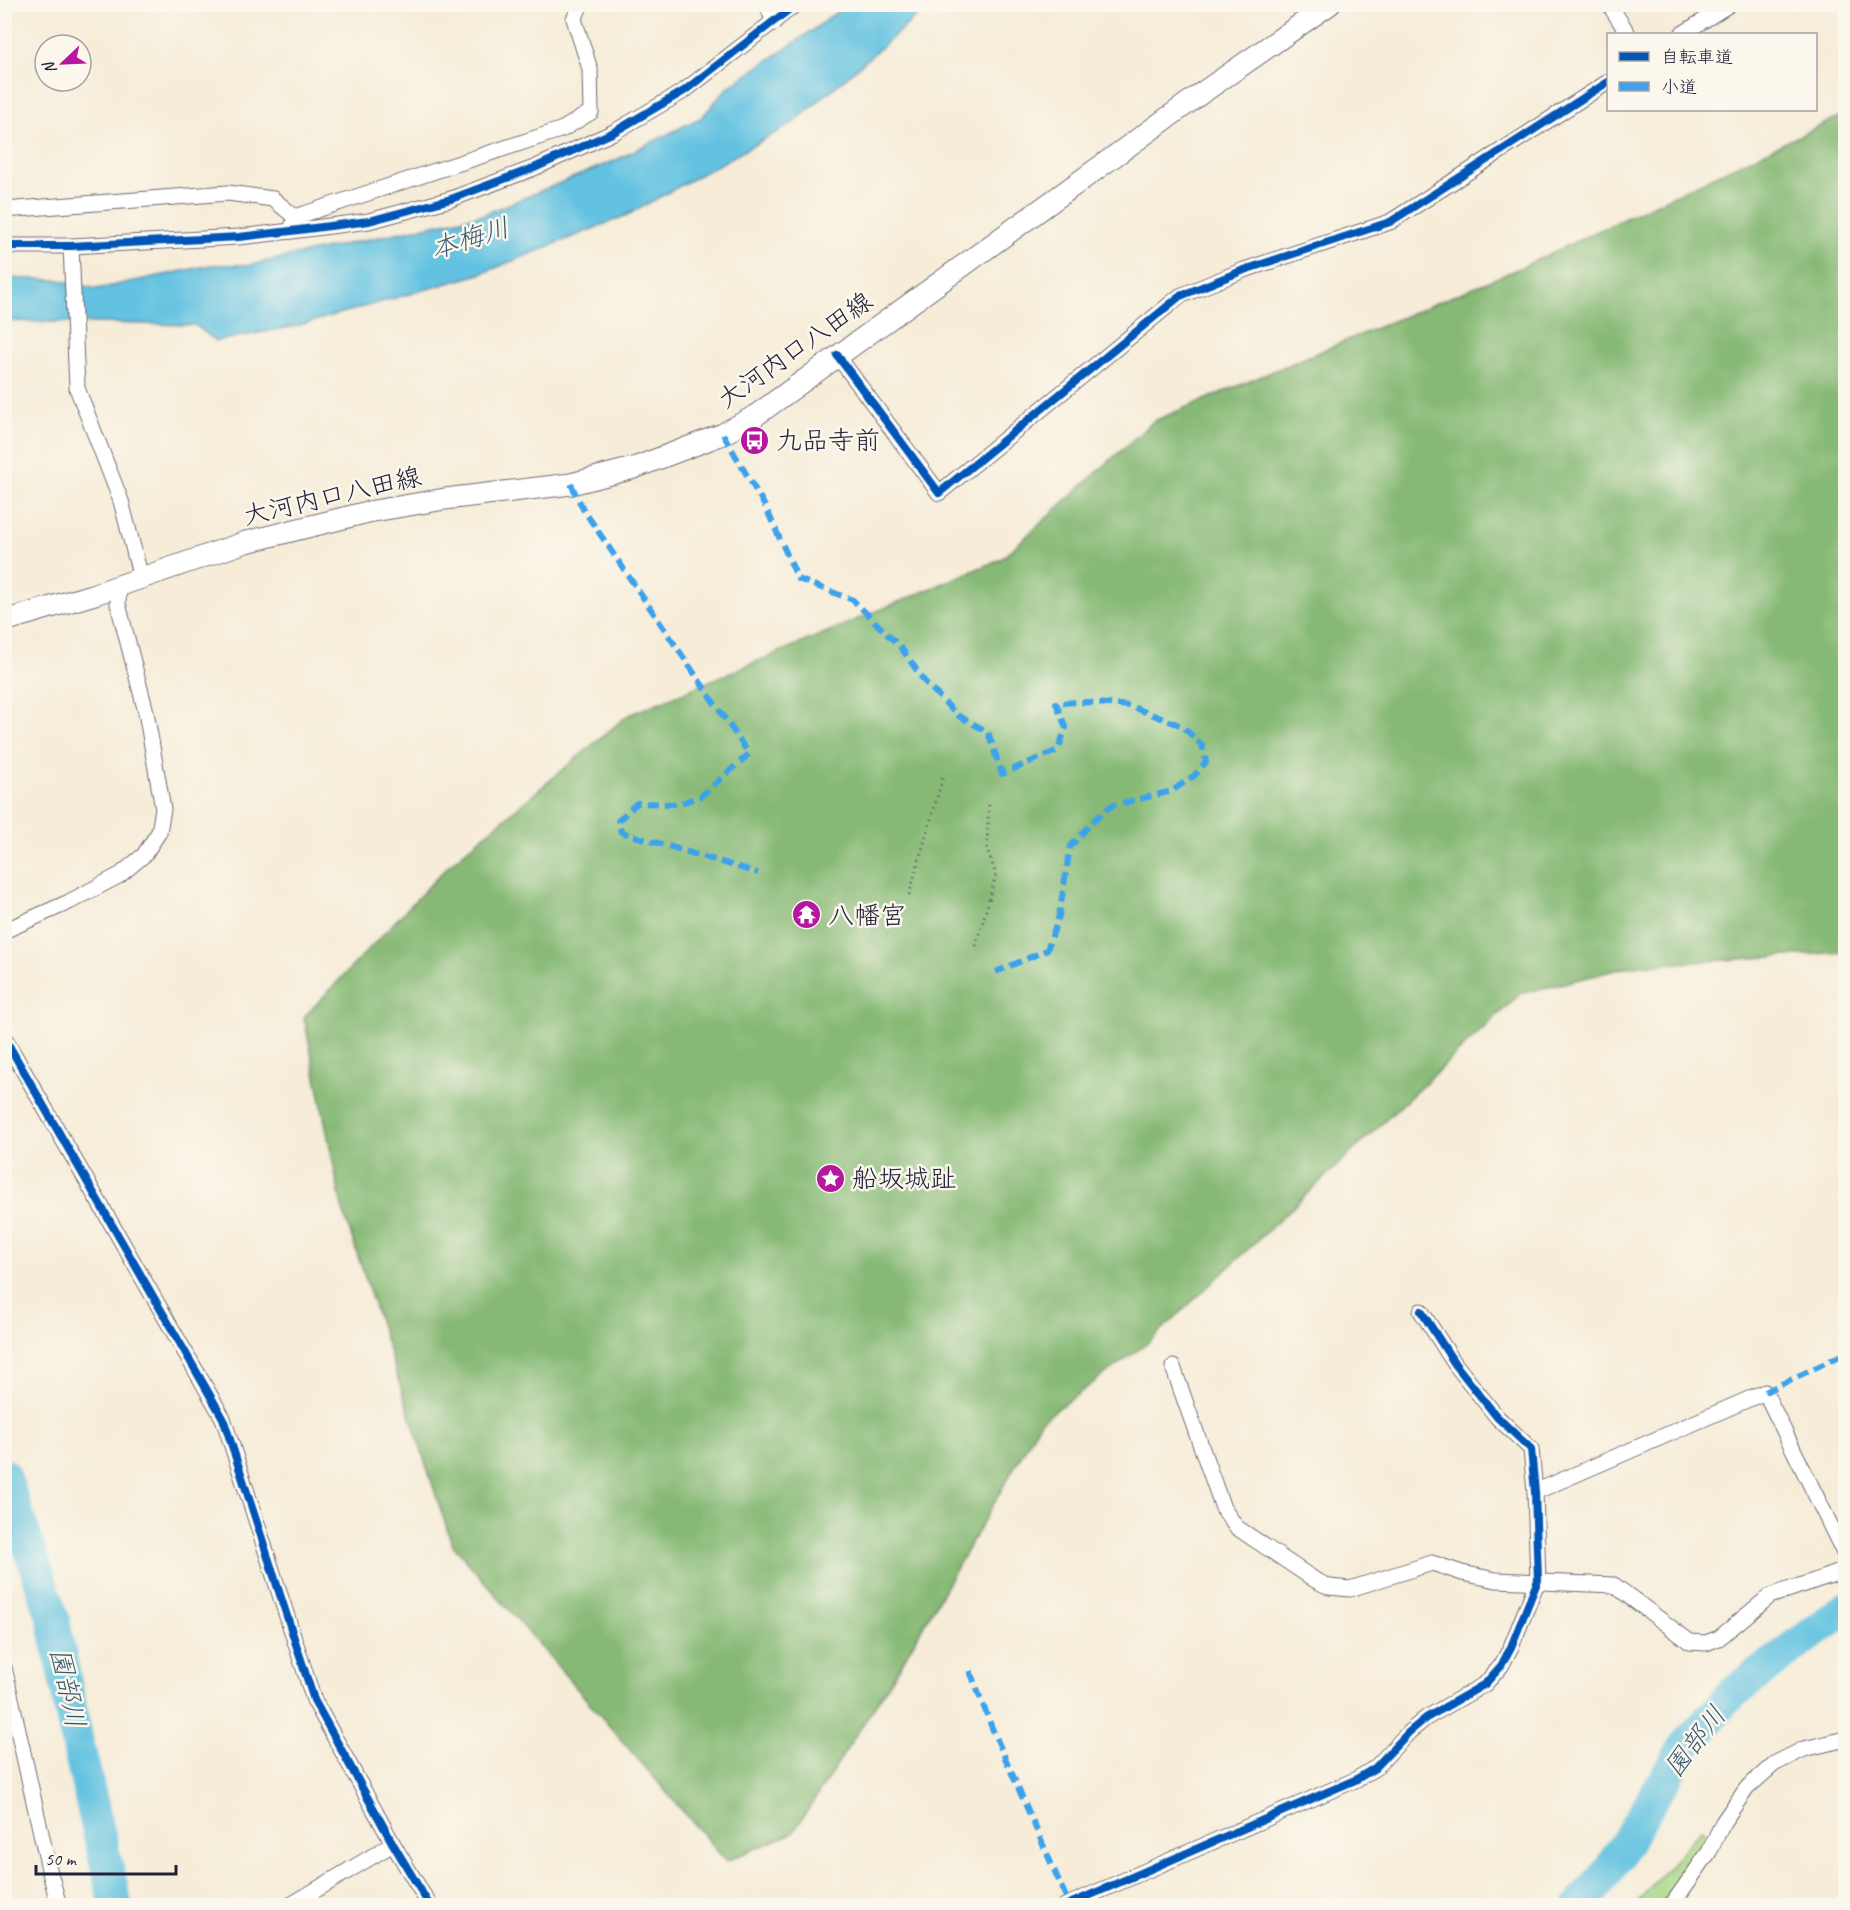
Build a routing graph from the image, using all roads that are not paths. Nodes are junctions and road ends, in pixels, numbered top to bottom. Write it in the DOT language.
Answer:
graph roads {
  1 [pos="581,4"];
  2 [pos="767,4"];
  3 [pos="796,4"];
  4 [pos="1330,4"];
  5 [pos="1609,4"];
  6 [pos="1730,4"];
  7 [pos="774,23"];
  8 [pos="1627,33"];
  9 [pos="1685,33"];
  10 [pos="1607,83"];
  11 [pos="4,210"];
  12 [pos="293,224"];
  13 [pos="4,246"];
  14 [pos="71,251"];
  15 [pos="837,356"];
  16 [pos="141,578"];
  17 [pos="119,586"];
  18 [pos="4,621"];
  19 [pos="4,931"];
  20 [pos="4,1037"];
  21 [pos="1421,1311"];
  22 [pos="1173,1367"];
  23 [pos="1535,1492"];
  24 [pos="1845,1557"];
  25 [pos="1845,1570"];
  26 [pos="1538,1581"];
  27 [pos="4,1667"];
  28 [pos="1845,1739"];
  29 [pos="393,1844"];
  30 [pos="59,1905"];
  31 [pos="289,1905"];
  32 [pos="430,1905"];
  33 [pos="1068,1905"];
  34 [pos="1671,1905"];
  1 -- 12 [label="street"];
  2 -- 7 [label="street"];
  3 -- 7 [label="street"];
  4 -- 15 [label="main road, 大河内口八田線"];
  5 -- 8 [label="street"];
  6 -- 9 [label="street"];
  7 -- 12 [label="street"];
  10 -- 15 [label="street"];
  11 -- 12 [label="street"];
  12 -- 14 [label="street"];
  13 -- 14 [label="street"];
  14 -- 16 [label="street"];
  15 -- 16 [label="main road, 大河内口八田線"];
  16 -- 17 [label="main road, 大河内口八田線"];
  17 -- 18 [label="main road, 大河内口八田線"];
  17 -- 19 [label="street"];
  20 -- 29 [label="street"];
  21 -- 23 [label="street"];
  22 -- 26 [label="street"];
  23 -- 24 [label="street"];
  23 -- 26 [label="street"];
  25 -- 26 [label="street"];
  26 -- 33 [label="street"];
  27 -- 30 [label="street"];
  28 -- 34 [label="street"];
  29 -- 31 [label="street"];
  29 -- 32 [label="street"];
}
